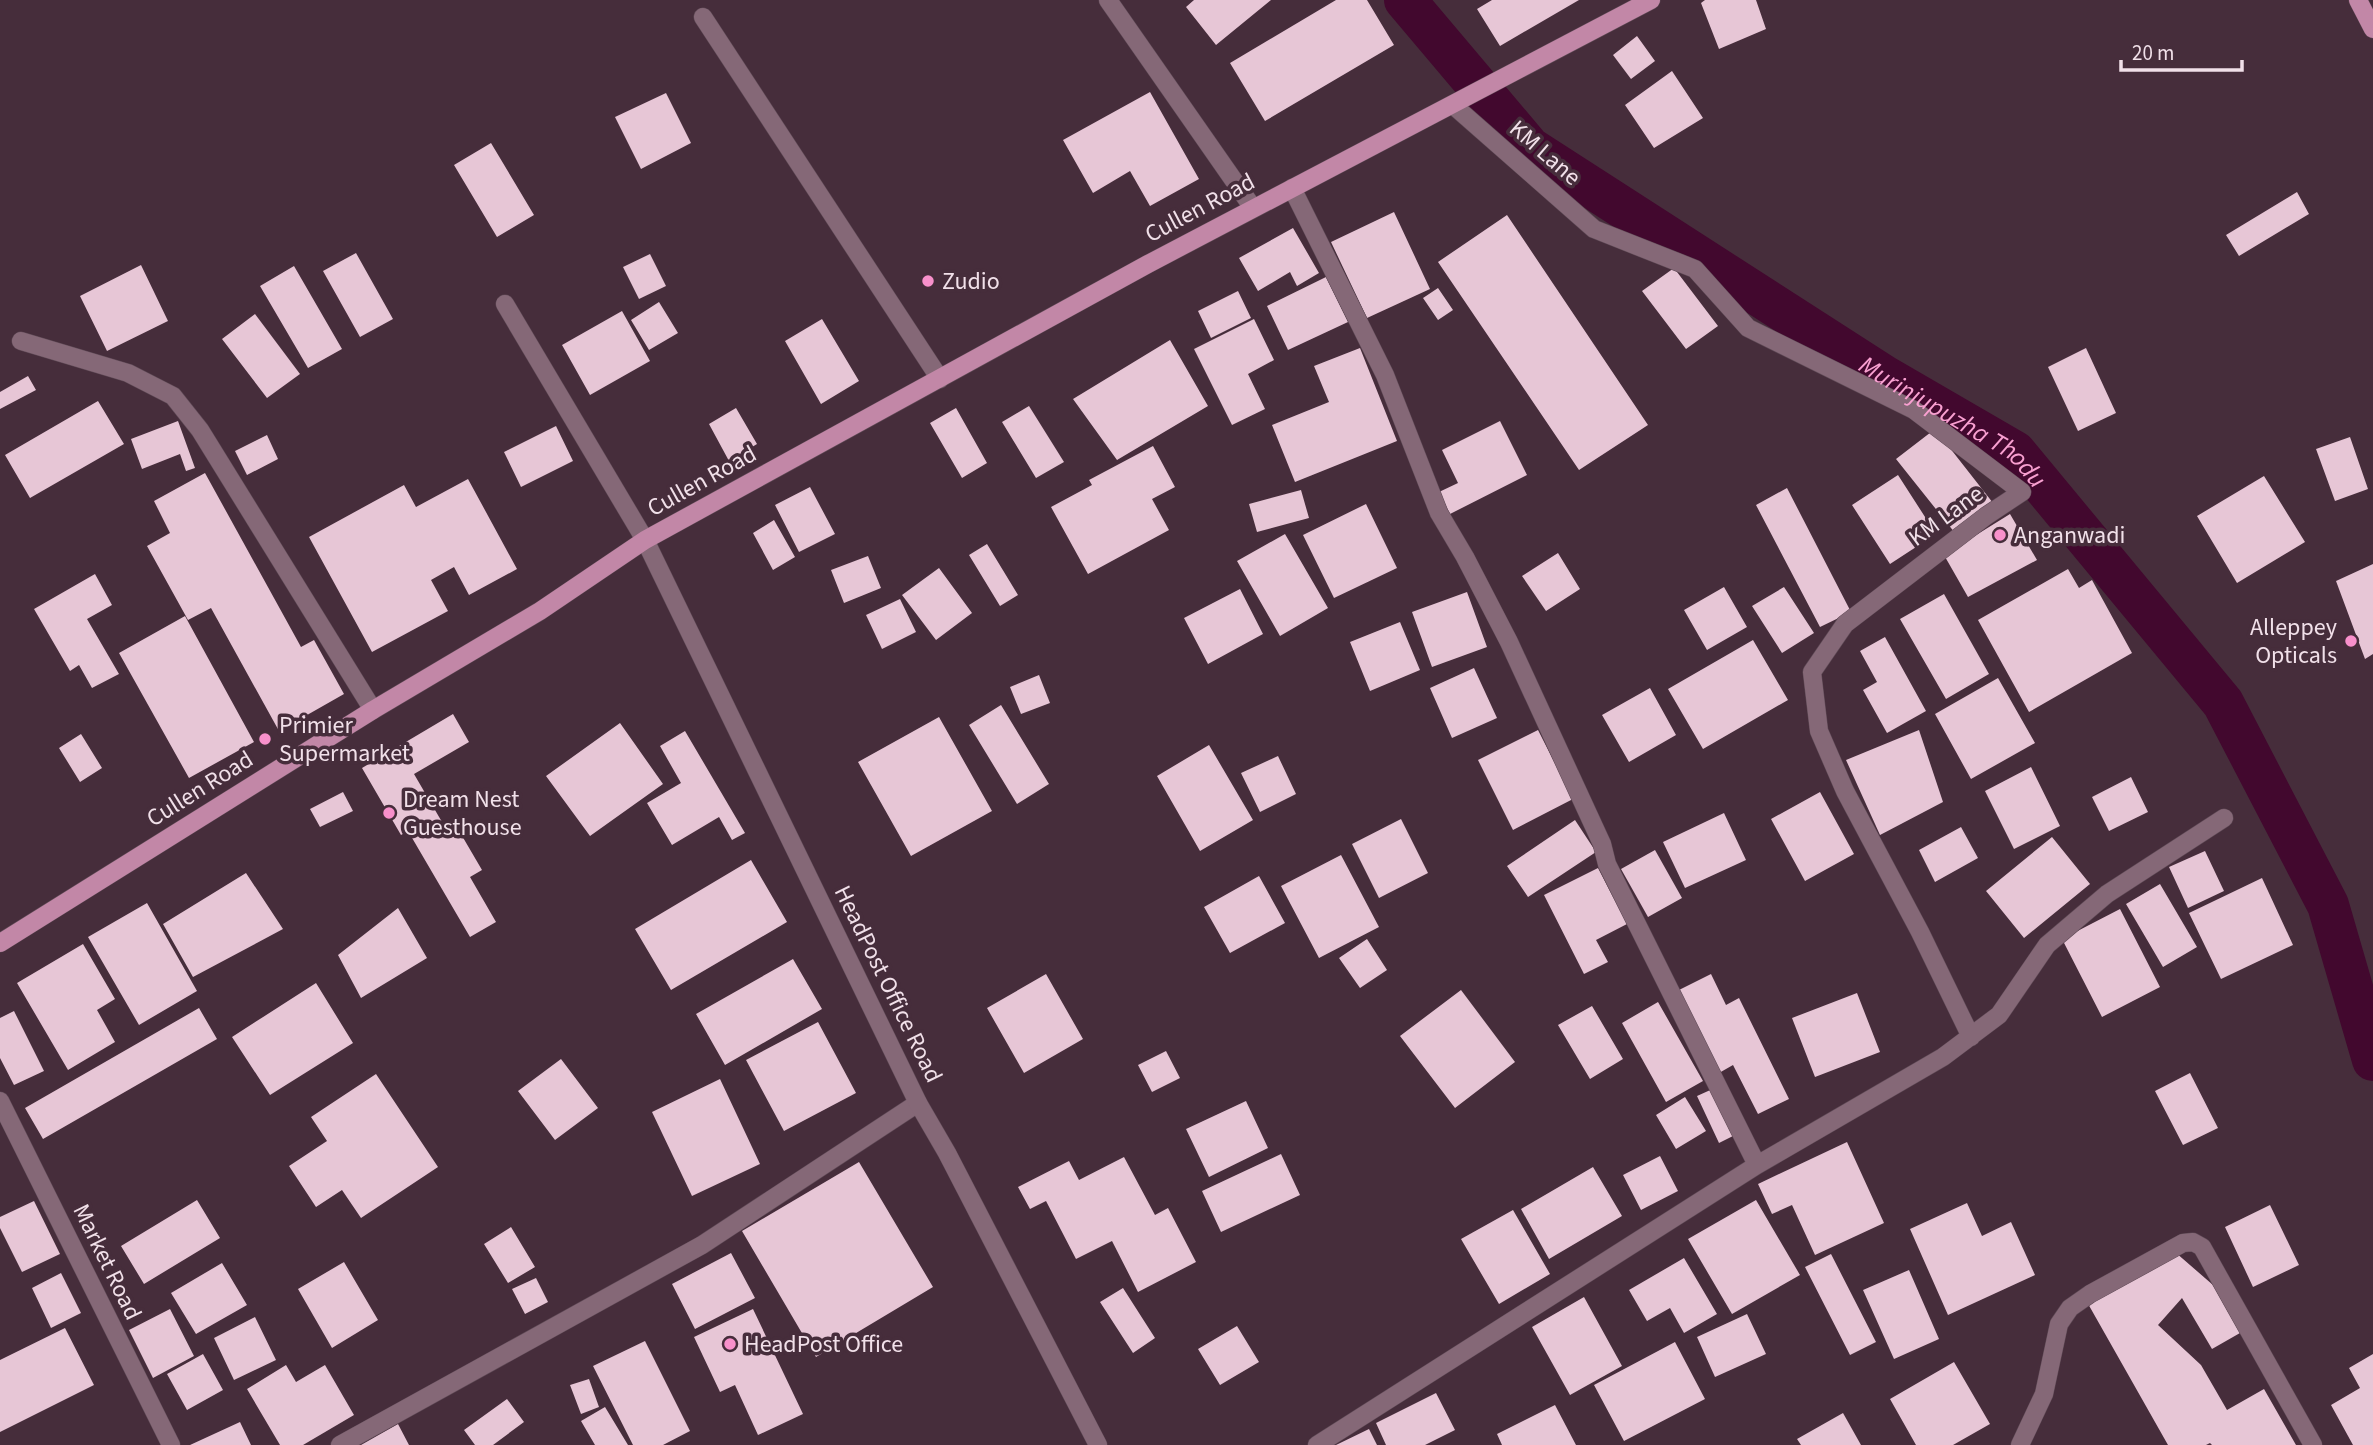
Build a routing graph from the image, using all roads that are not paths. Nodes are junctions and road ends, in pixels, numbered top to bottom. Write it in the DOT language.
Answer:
graph roads {
  1 [pos="1108,0"];
  2 [pos="1651,0"];
  3 [pos="2358,0"];
  4 [pos="703,17"];
  5 [pos="2373,29"];
  6 [pos="1453,105"];
  7 [pos="1292,187"];
  8 [pos="1253,208"];
  9 [pos="505,304"];
  10 [pos="21,341"];
  11 [pos="940,379"];
  12 [pos="645,540"];
  13 [pos="373,710"];
  14 [pos="2224,818"];
  15 [pos="0,943"];
  16 [pos="1970,1037"];
  17 [pos="0,1101"];
  18 [pos="918,1103"];
  19 [pos="1757,1164"];
  20 [pos="171,1445"];
  21 [pos="340,1445"];
  22 [pos="1098,1445"];
  23 [pos="1317,1445"];
  24 [pos="2020,1445"];
  25 [pos="2313,1445"];
  1 -- 8 [label="street"];
  2 -- 6 [label="main road, Cullen Road"];
  3 -- 5 [label="main road"];
  4 -- 11 [label="street"];
  6 -- 7 [label="main road, Cullen Road"];
  6 -- 16 [label="street, KM Lane"];
  7 -- 8 [label="main road, Cullen Road"];
  7 -- 19 [label="street"];
  8 -- 11 [label="main road, Cullen Road"];
  9 -- 12 [label="street, HeadPost Office Road"];
  10 -- 13 [label="street"];
  11 -- 12 [label="main road, Cullen Road"];
  12 -- 13 [label="main road, Cullen Road"];
  12 -- 18 [label="street, HeadPost Office Road"];
  13 -- 15 [label="main road, Cullen Road"];
  14 -- 16 [label="street"];
  16 -- 19 [label="street"];
  17 -- 20 [label="street, Market Road"];
  18 -- 21 [label="street"];
  18 -- 22 [label="street, HeadPost Office Road"];
  19 -- 23 [label="street"];
  24 -- 25 [label="street"];
}
